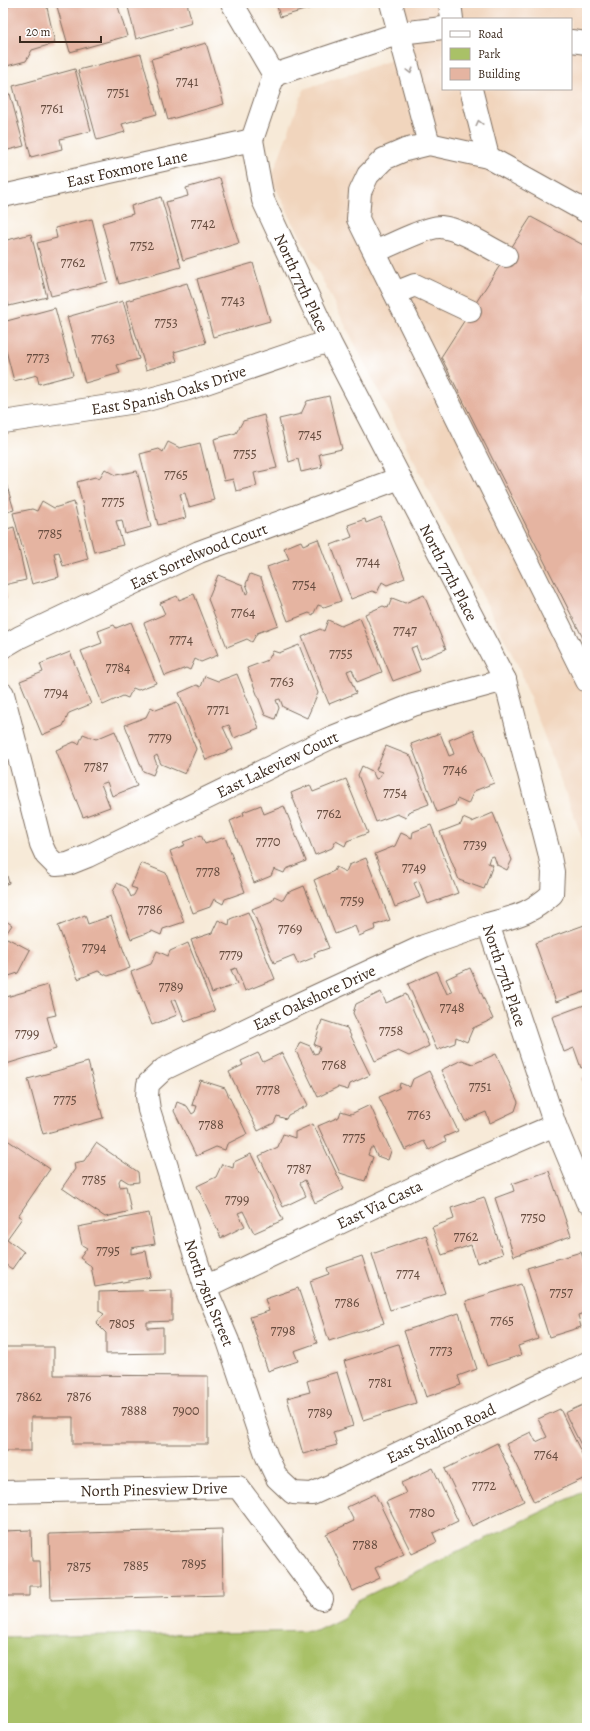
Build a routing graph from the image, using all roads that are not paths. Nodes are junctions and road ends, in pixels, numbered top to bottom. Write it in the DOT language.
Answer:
graph roads {
  1 [pos="232,3"];
  2 [pos="391,3"];
  3 [pos="450,3"];
  4 [pos="452,18"];
  5 [pos="442,28"];
  6 [pos="400,33"];
  7 [pos="572,41"];
  8 [pos="587,44"];
  9 [pos="274,75"];
  10 [pos="471,90"];
  11 [pos="252,140"];
  12 [pos="429,144"];
  13 [pos="488,157"];
  14 [pos="3,196"];
  15 [pos="587,212"];
  16 [pos="374,252"];
  17 [pos="506,256"];
  18 [pos="395,293"];
  19 [pos="470,311"];
  20 [pos="329,341"];
  21 [pos="3,422"];
  22 [pos="400,478"];
  23 [pos="3,647"];
  24 [pos="505,680"];
  25 [pos="587,681"];
  26 [pos="3,694"];
  27 [pos="488,924"];
  28 [pos="148,1084"];
  29 [pos="555,1126"];
  30 [pos="587,1202"];
  31 [pos="204,1287"];
  32 [pos="587,1363"];
  33 [pos="3,1492"];
  34 [pos="293,1493"];
  35 [pos="322,1599"];
  1 -- 9 [label="street"];
  2 -- 6 [label="street"];
  3 -- 4 [label="street"];
  5 -- 6 [label="street"];
  6 -- 9 [label="street"];
  6 -- 12 [label="street, one-way"];
  7 -- 8 [label="street"];
  9 -- 11 [label="street, North 77th Place"];
  13 -- 10 [label="street, one-way"];
  11 -- 14 [label="street, East Foxmore Lane"];
  11 -- 20 [label="street, North 77th Place"];
  12 -- 13 [label="street"];
  12 -- 16 [label="street"];
  13 -- 15 [label="street"];
  16 -- 17 [label="street"];
  16 -- 18 [label="street"];
  18 -- 19 [label="street"];
  18 -- 25 [label="street"];
  20 -- 21 [label="street, East Spanish Oaks Drive"];
  20 -- 22 [label="street, North 77th Place"];
  22 -- 23 [label="street, East Sorrelwood Court"];
  22 -- 24 [label="street, North 77th Place"];
  24 -- 26 [label="street, East Lakeview Court"];
  24 -- 27 [label="street, North 77th Place"];
  27 -- 28 [label="street, East Oakshore Drive"];
  27 -- 29 [label="street, North 77th Place"];
  28 -- 31 [label="street, North 78th Street"];
  29 -- 30 [label="street, North 77th Place"];
  29 -- 31 [label="street, East Via Casta"];
  31 -- 34 [label="street, North 78th Street"];
  32 -- 34 [label="street, East Stallion Road"];
  33 -- 35 [label="street, North Pinesview Drive"];
}
